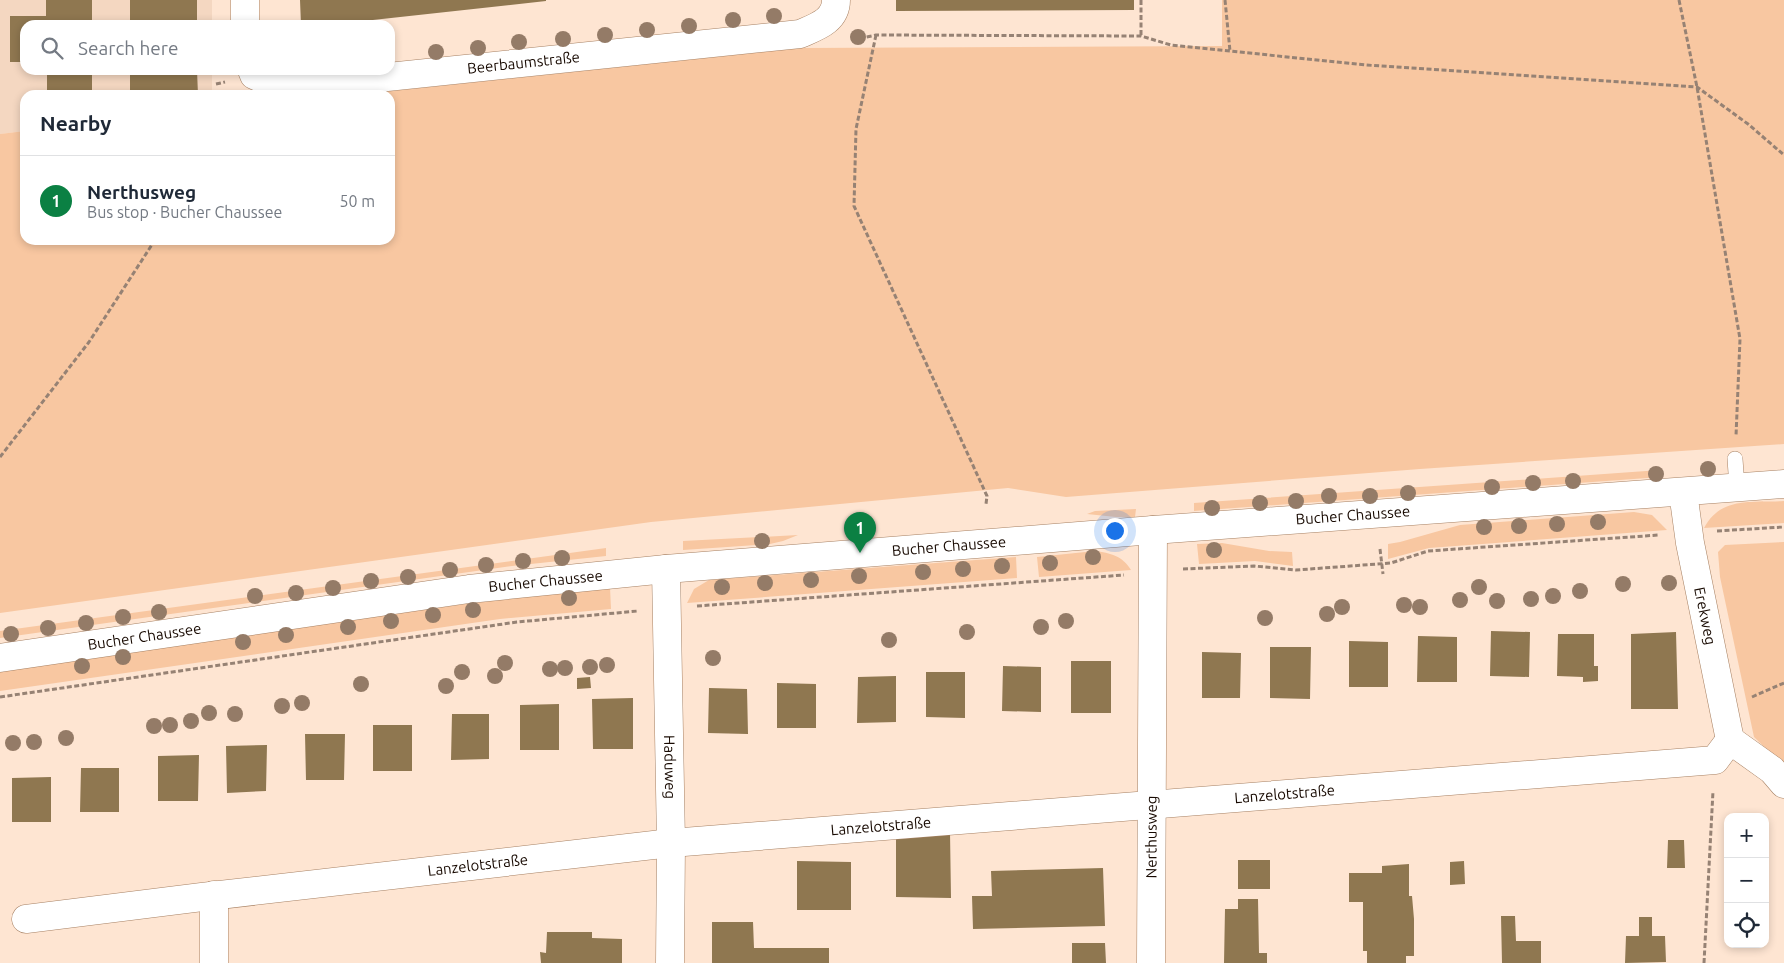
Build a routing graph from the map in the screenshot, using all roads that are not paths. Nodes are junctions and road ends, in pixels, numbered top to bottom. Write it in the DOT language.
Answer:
graph roads {
  1 [pos="245,0"];
  2 [pos="836,0"];
  3 [pos="245,20"];
  4 [pos="256,75"];
  5 [pos="1735,459"];
  6 [pos="1784,484"];
  7 [pos="1737,487"];
  8 [pos="1683,492"];
  9 [pos="1153,530"];
  10 [pos="666,569"];
  11 [pos="0,658"];
  12 [pos="1722,750"];
  13 [pos="1784,784"];
  14 [pos="1151,805"];
  15 [pos="671,843"];
  16 [pos="214,895"];
  17 [pos="26,919"];
  18 [pos="214,963"];
  19 [pos="670,963"];
  20 [pos="1151,963"];
  1 -- 3 [label="street"];
  2 -- 4 [label="street, Beerbaumstraße"];
  5 -- 7 [label="lane"];
  6 -- 7 [label="street, Bucher Chaussee"];
  7 -- 8 [label="street, Bucher Chaussee"];
  8 -- 9 [label="street, Bucher Chaussee"];
  8 -- 12 [label="street, Erekweg"];
  9 -- 10 [label="street, Bucher Chaussee"];
  9 -- 14 [label="street, Nerthusweg"];
  10 -- 11 [label="street, Bucher Chaussee"];
  10 -- 15 [label="street, Haduweg"];
  12 -- 13 [label="street"];
  12 -- 14 [label="street, Lanzelotstraße"];
  14 -- 15 [label="street, Lanzelotstraße"];
  14 -- 20 [label="street, Nerthusweg"];
  15 -- 16 [label="street, Lanzelotstraße"];
  15 -- 19 [label="street, Haduweg"];
  16 -- 17 [label="street, Lanzelotstraße"];
  16 -- 18 [label="street"];
}
